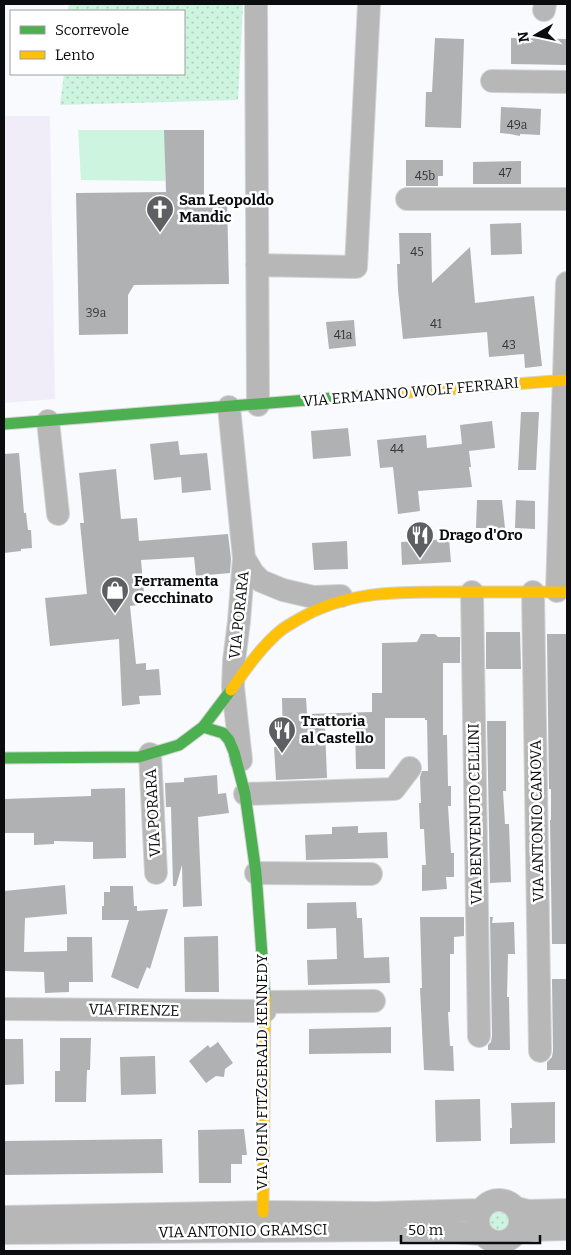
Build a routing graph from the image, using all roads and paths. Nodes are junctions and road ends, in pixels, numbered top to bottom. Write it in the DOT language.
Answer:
graph roads {
  1 [pos="256,4"];
  2 [pos="369,4"];
  3 [pos="492,81"];
  4 [pos="567,82"];
  5 [pos="407,198"];
  6 [pos="567,198"];
  7 [pos="257,265"];
  8 [pos="567,283"];
  9 [pos="565,380"];
  10 [pos="258,405"];
  11 [pos="229,407"];
  12 [pos="48,421"];
  13 [pos="4,424"];
  14 [pos="58,514"];
  15 [pos="244,558"];
  16 [pos="472,592"];
  17 [pos="533,592"];
  18 [pos="562,592"];
  19 [pos="365,595"];
  20 [pos="233,686"];
  21 [pos="203,727"];
  22 [pos="150,754"];
  23 [pos="4,758"];
  24 [pos="410,768"];
  25 [pos="244,789"];
  26 [pos="156,873"];
  27 [pos="256,873"];
  28 [pos="371,874"];
  29 [pos="374,1000"];
  30 [pos="265,1006"];
  31 [pos="4,1009"];
  32 [pos="479,1036"];
  33 [pos="540,1051"];
  34 [pos="516,1208"];
  35 [pos="481,1210"];
  36 [pos="567,1210"];
  37 [pos="263,1212"];
  38 [pos="4,1216"];
  39 [pos="567,1229"];
  40 [pos="17,1239"];
  41 [pos="486,1241"];
  42 [pos="510,1241"];
  1 -- 7 [label="street"];
  2 -- 7 [label="street"];
  3 -- 4 [label="street"];
  5 -- 6 [label="street"];
  7 -- 10 [label="street"];
  8 -- 9 [label="street"];
  9 -- 10 [label="street, VIA ERMANNO WOLF FERRARI"];
  9 -- 18 [label="street"];
  10 -- 11 [label="street, VIA ERMANNO WOLF FERRARI"];
  11 -- 12 [label="street, VIA ERMANNO WOLF FERRARI"];
  11 -- 15 [label="street"];
  12 -- 13 [label="street, VIA ERMANNO WOLF FERRARI"];
  12 -- 14 [label="street"];
  15 -- 19 [label="street, VIA PORARA"];
  15 -- 20 [label="street, VIA PORARA"];
  16 -- 17 [label="street, VIA PORARA"];
  16 -- 19 [label="street, VIA PORARA"];
  16 -- 32 [label="street, VIA BENVENUTO CELLINI"];
  17 -- 18 [label="street, VIA PORARA"];
  17 -- 33 [label="street, VIA ANTONIO CANOVA"];
  19 -- 20 [label="street, VIA PORARA"];
  20 -- 21 [label="street, VIA PORARA"];
  20 -- 25 [label="street, VIA JOHN FITZGERALD KENNEDY"];
  21 -- 22 [label="street, VIA PORARA"];
  21 -- 25 [label="street, VIA JOHN FITZGERALD KENNEDY"];
  22 -- 23 [label="street, VIA PORARA"];
  22 -- 26 [label="street, VIA PORARA"];
  24 -- 25 [label="street"];
  25 -- 27 [label="street, VIA JOHN FITZGERALD KENNEDY"];
  27 -- 28 [label="street"];
  27 -- 30 [label="street, VIA JOHN FITZGERALD KENNEDY"];
  29 -- 30 [label="street, VIA FIRENZE"];
  30 -- 31 [label="street, VIA FIRENZE"];
  30 -- 37 [label="street, VIA JOHN FITZGERALD KENNEDY"];
  34 -- 35 [label="street"];
  34 -- 36 [label="street"];
  34 -- 42 [label="street"];
  35 -- 37 [label="street, VIA ANTONIO GRAMSCI"];
  35 -- 41 [label="street"];
  37 -- 38 [label="street, VIA ANTONIO GRAMSCI"];
  39 -- 42 [label="street"];
  40 -- 41 [label="street, VIA ANTONIO GRAMSCI"];
  41 -- 42 [label="street"];
}
